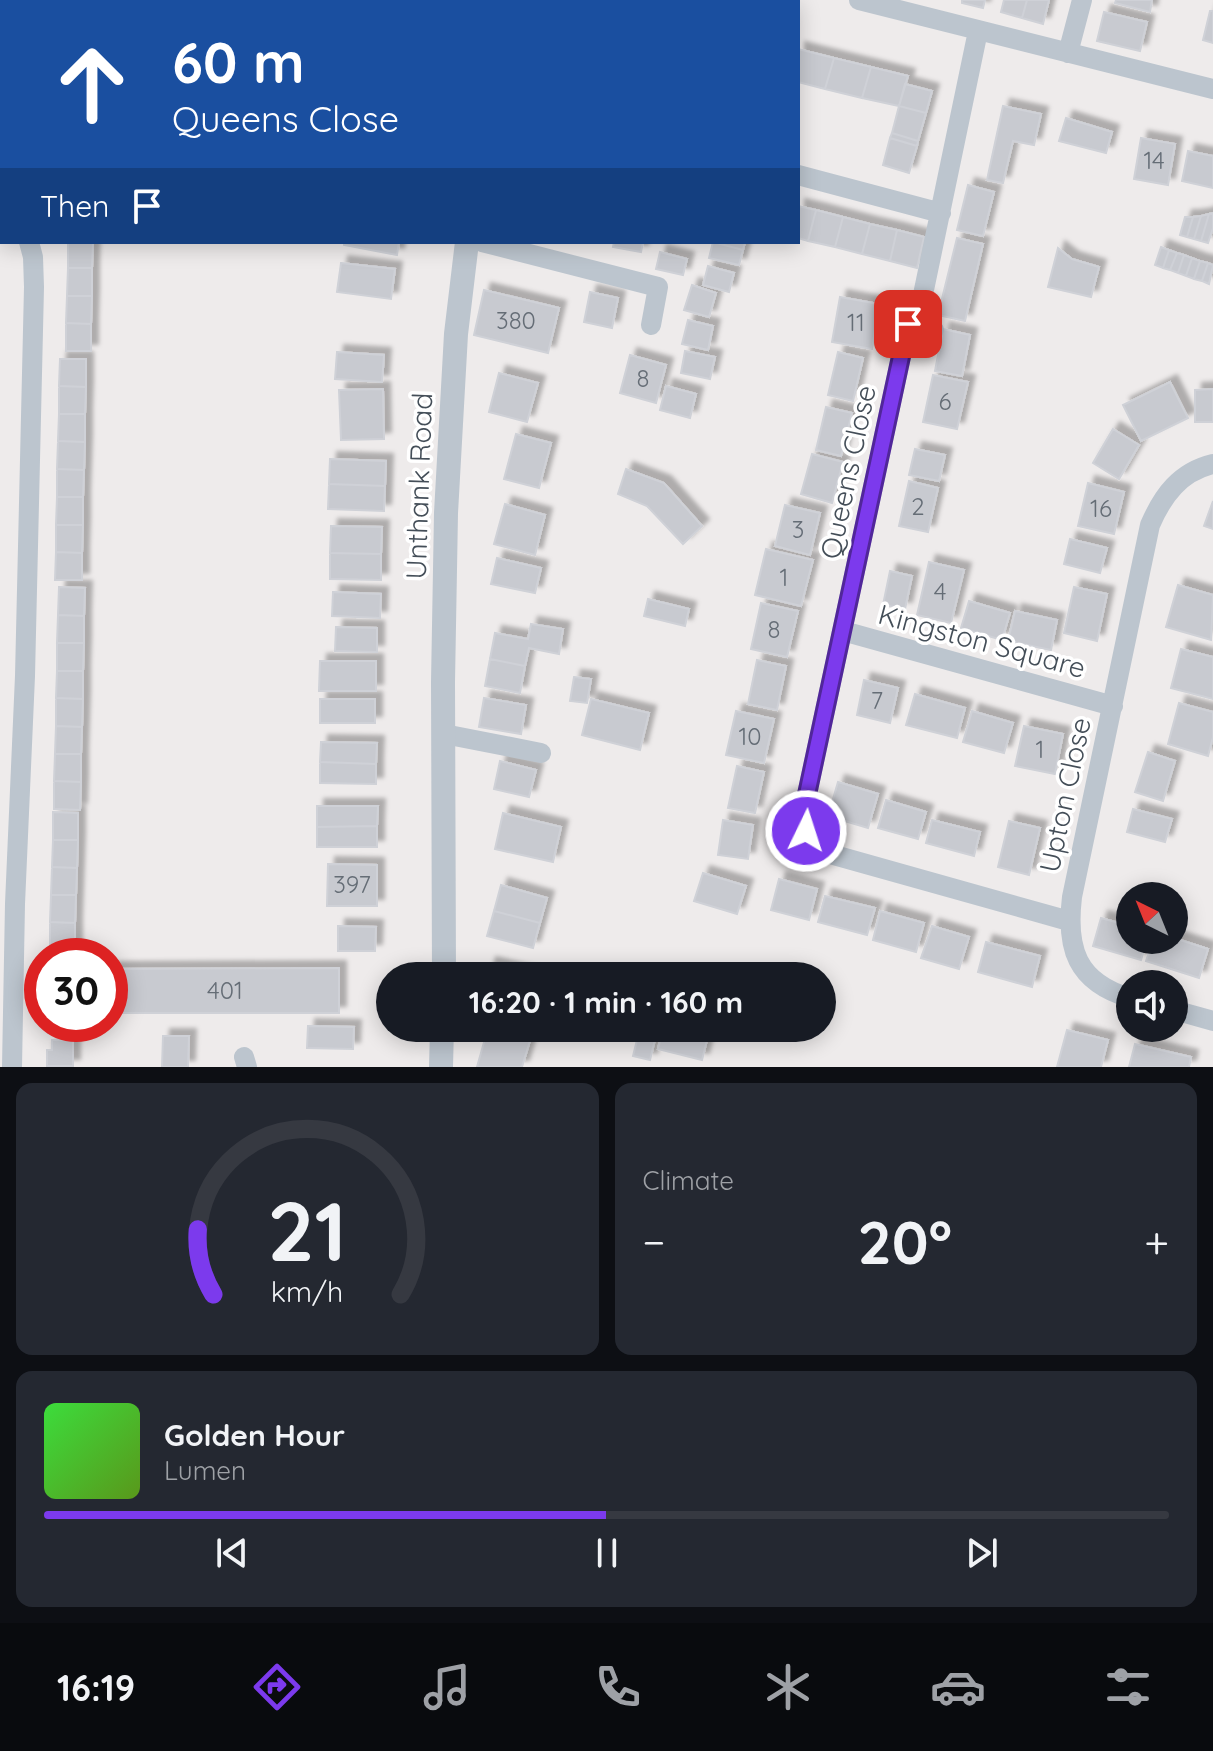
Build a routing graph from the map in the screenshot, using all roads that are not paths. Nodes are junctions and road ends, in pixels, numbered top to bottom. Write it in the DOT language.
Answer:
graph roads {
  1 [pos="859,0"];
  2 [pos="1082,0"];
  3 [pos="978,31"];
  4 [pos="1068,53"];
  5 [pos="1213,89"];
  6 [pos="800,176"];
  7 [pos="941,213"];
  8 [pos="30,244"];
  9 [pos="467,244"];
  10 [pos="490,244"];
  11 [pos="914,316"];
  12 [pos="887,318"];
  13 [pos="651,325"];
  14 [pos="934,330"];
  15 [pos="1213,464"];
  16 [pos="843,631"];
  17 [pos="1113,706"];
  18 [pos="444,734"];
  19 [pos="541,753"];
  20 [pos="1069,921"];
  21 [pos="444,962"];
  22 [pos="1116,993"];
  23 [pos="1188,1014"];
  24 [pos="1213,1021"];
  25 [pos="442,1042"];
  26 [pos="12,1067"];
  27 [pos="441,1067"];
  1 -- 3 [label="street"];
  2 -- 4 [label="street"];
  3 -- 4 [label="street"];
  3 -- 7 [label="street, Queens Close"];
  4 -- 5 [label="street"];
  6 -- 7 [label="street"];
  7 -- 11 [label="street, Queens Close"];
  8 -- 26 [label="street"];
  9 -- 18 [label="street, Unthank Road"];
  10 -- 13 [label="street"];
  11 -- 12 [label="street"];
  11 -- 14 [label="street"];
  11 -- 16 [label="street, Queens Close"];
  15 -- 17 [label="street, Upton Close"];
  16 -- 17 [label="street, Kingston Square"];
  16 -- 20 [label="street, Kingston Square"];
  17 -- 20 [label="street, Upton Close"];
  18 -- 19 [label="street"];
  18 -- 21 [label="street, Unthank Road"];
  20 -- 22 [label="street, Upton Close"];
  23 -- 24 [label="street"];
  25 -- 27 [label="street"];
}
